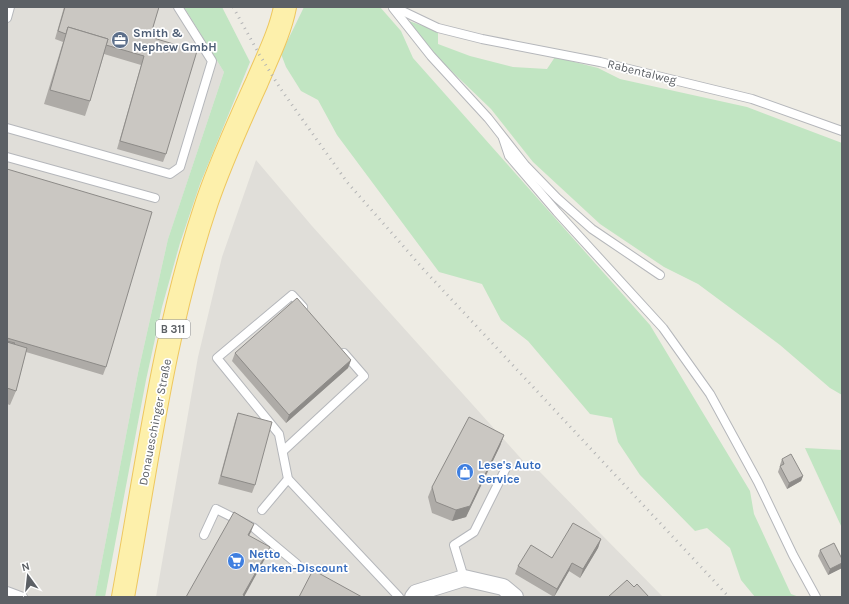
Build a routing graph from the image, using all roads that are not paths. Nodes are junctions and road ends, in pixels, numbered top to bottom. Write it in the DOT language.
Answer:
graph roads {
  1 [pos="10,7"];
  2 [pos="178,7"];
  3 [pos="285,7"];
  4 [pos="394,7"];
  5 [pos="7,18"];
  6 [pos="7,128"];
  7 [pos="842,131"];
  8 [pos="503,138"];
  9 [pos="7,157"];
  10 [pos="154,198"];
  11 [pos="660,275"];
  12 [pos="308,313"];
  13 [pos="339,348"];
  14 [pos="283,451"];
  15 [pos="507,466"];
  16 [pos="288,479"];
  17 [pos="262,510"];
  18 [pos="204,535"];
  19 [pos="296,564"];
  20 [pos="464,578"];
  21 [pos="7,591"];
  22 [pos="23,597"];
  23 [pos="123,597"];
  24 [pos="399,597"];
  25 [pos="413,597"];
  26 [pos="515,597"];
  27 [pos="816,597"];
  1 -- 5 [label="lane"];
  2 -- 6 [label="lane"];
  3 -- 23 [label="main road, Donaueschinger Straße / B 311"];
  4 -- 7 [label="lane, Rabentalweg"];
  4 -- 8 [label="lane"];
  8 -- 11 [label="lane"];
  8 -- 27 [label="lane"];
  9 -- 10 [label="lane"];
  12 -- 14 [label="lane"];
  13 -- 14 [label="lane"];
  14 -- 16 [label="lane"];
  15 -- 20 [label="lane"];
  16 -- 17 [label="lane"];
  16 -- 24 [label="lane"];
  18 -- 19 [label="lane"];
  20 -- 25 [label="street"];
  20 -- 26 [label="street"];
  21 -- 22 [label="lane"];
}
